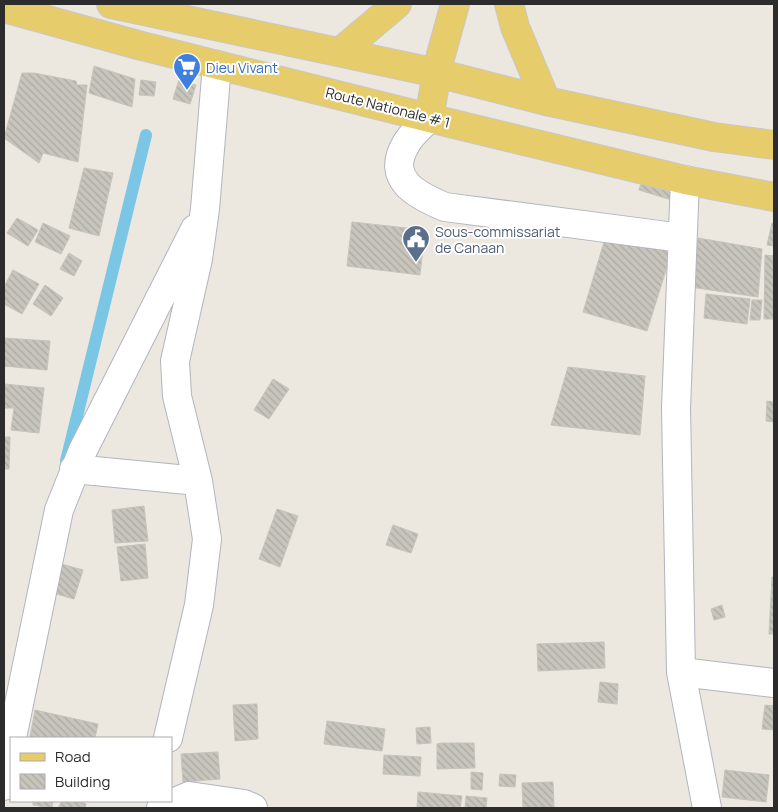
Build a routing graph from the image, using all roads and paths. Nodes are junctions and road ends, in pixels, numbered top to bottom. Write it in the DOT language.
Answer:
graph roads {
  1 [pos="111,4"];
  2 [pos="397,4"];
  3 [pos="455,4"];
  4 [pos="509,4"];
  5 [pos="4,8"];
  6 [pos="340,52"];
  7 [pos="217,65"];
  8 [pos="437,73"];
  9 [pos="546,101"];
  10 [pos="429,118"];
  11 [pos="774,146"];
  12 [pos="685,180"];
  13 [pos="774,197"];
  14 [pos="205,209"];
  15 [pos="682,238"];
  16 [pos="74,469"];
  17 [pos="198,482"];
  18 [pos="681,672"];
  19 [pos="774,683"];
  20 [pos="11,737"];
  21 [pos="168,737"];
  22 [pos="10,746"];
  23 [pos="4,786"];
  24 [pos="161,808"];
  25 [pos="253,808"];
  26 [pos="706,808"];
  1 -- 6 [label="main road"];
  2 -- 6 [label="main road"];
  3 -- 8 [label="main road"];
  4 -- 9 [label="main road"];
  5 -- 7 [label="main road, Route Nationale # 1"];
  6 -- 8 [label="main road"];
  7 -- 10 [label="main road, Route Nationale # 1"];
  7 -- 14 [label="street"];
  8 -- 9 [label="main road"];
  8 -- 10 [label="main road"];
  9 -- 11 [label="main road"];
  10 -- 12 [label="main road, Route Nationale # 1"];
  10 -- 15 [label="street"];
  12 -- 13 [label="main road, Route Nationale # 1"];
  12 -- 15 [label="street"];
  14 -- 16 [label="street"];
  14 -- 17 [label="street"];
  15 -- 18 [label="street"];
  16 -- 17 [label="street"];
  16 -- 20 [label="street"];
  17 -- 21 [label="street"];
  18 -- 19 [label="street"];
  18 -- 26 [label="street"];
  22 -- 23 [label="street"];
  24 -- 25 [label="street"];
}
